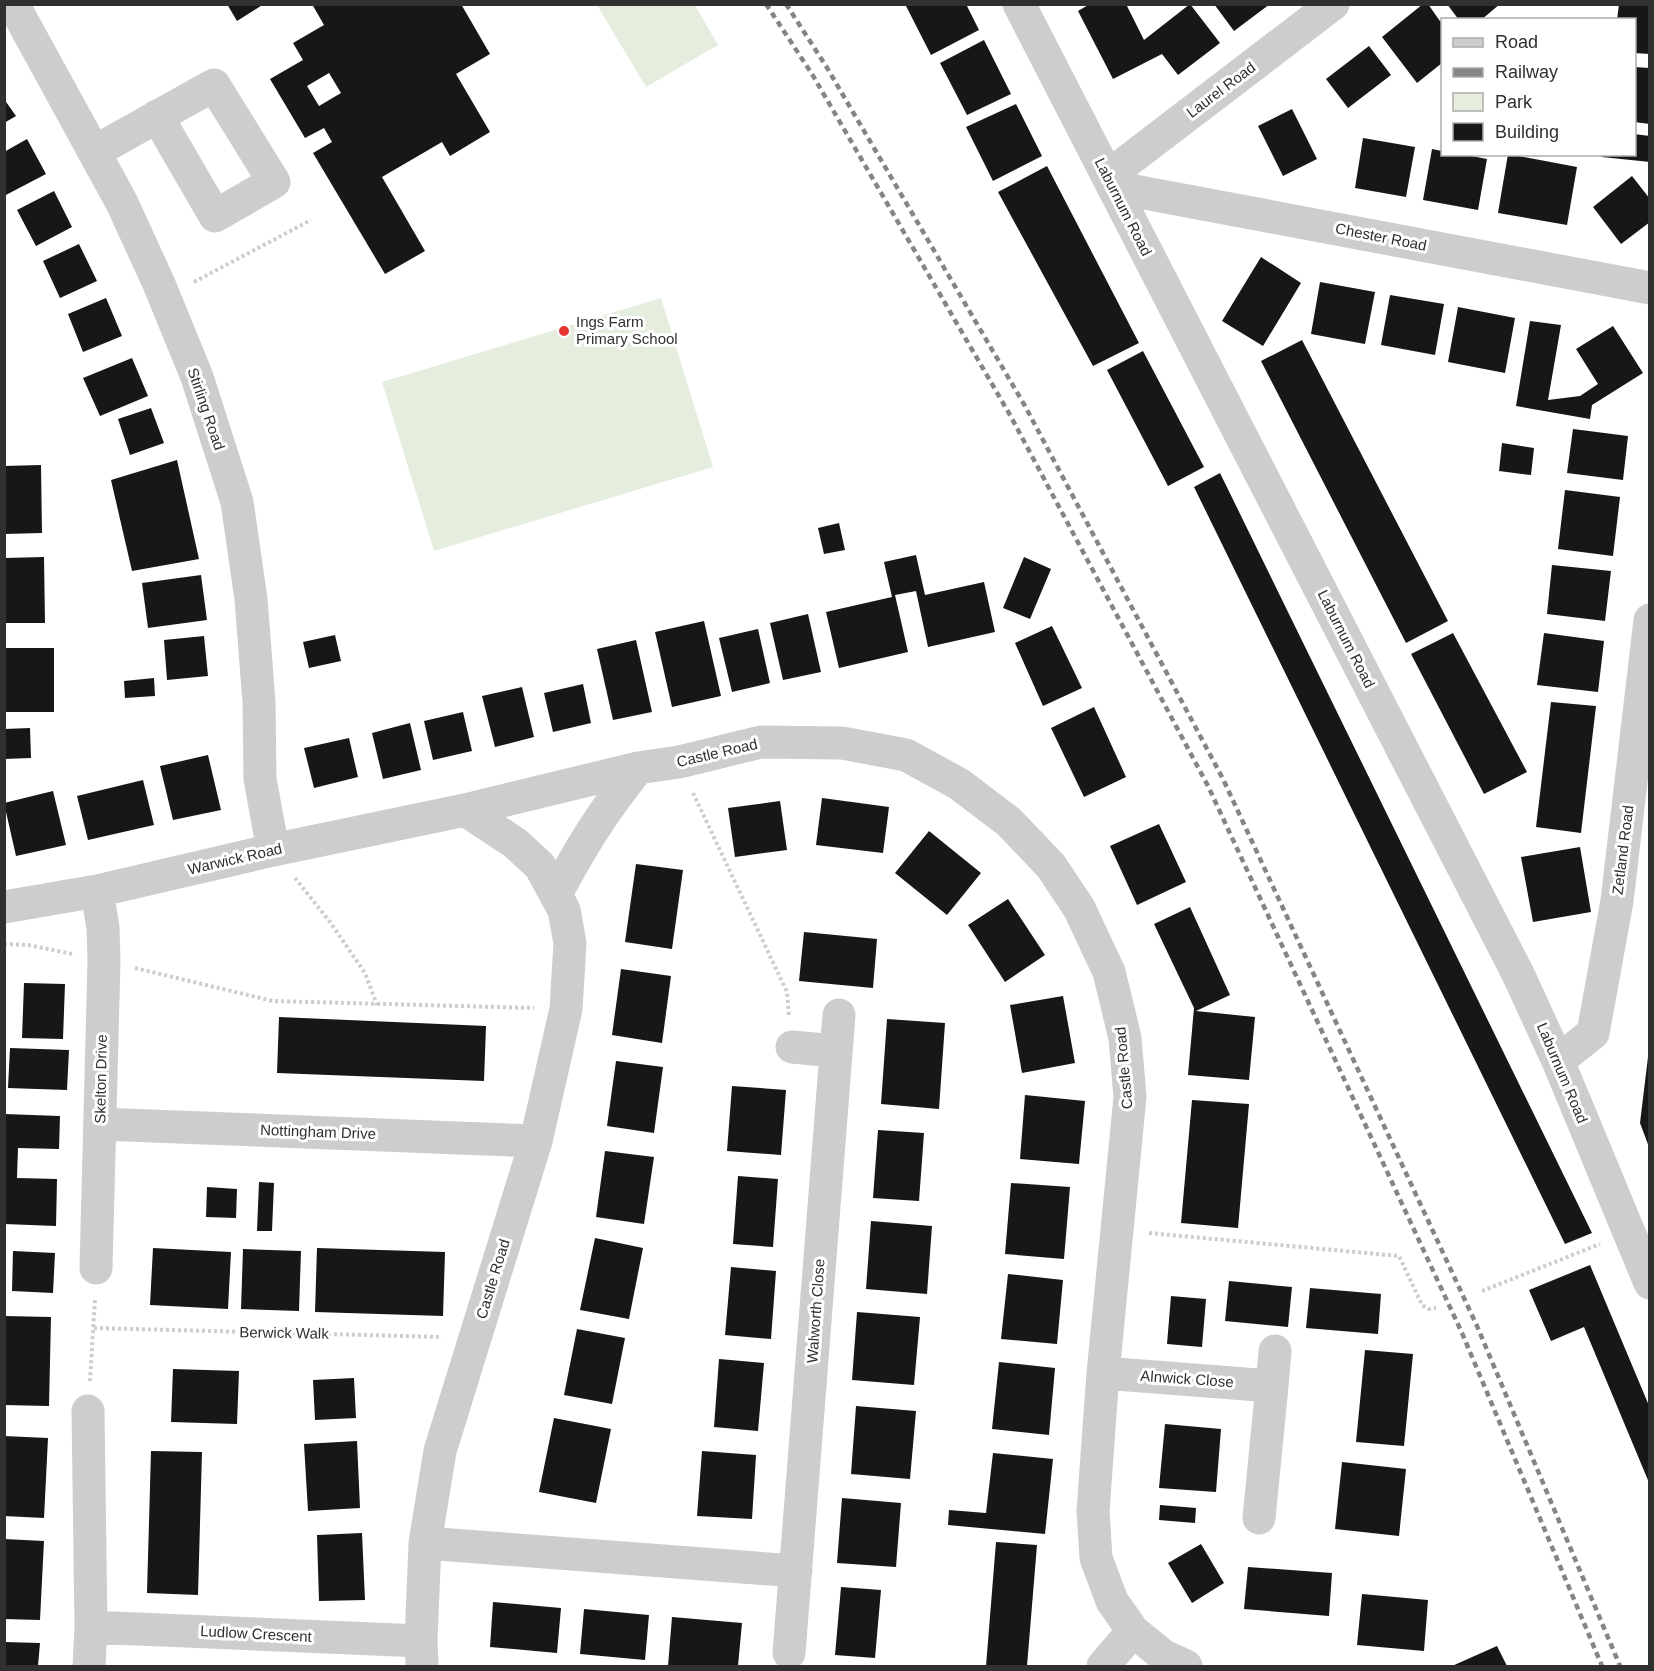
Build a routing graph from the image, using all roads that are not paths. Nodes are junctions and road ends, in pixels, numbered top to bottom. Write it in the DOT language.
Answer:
graph roads {
  1 [pos="13,4"];
  2 [pos="1019,4"];
  3 [pos="1333,4"];
  4 [pos="157,116"];
  5 [pos="94,152"];
  6 [pos="1110,182"];
  7 [pos="1650,288"];
  8 [pos="1650,620"];
  9 [pos="638,768"];
  10 [pos="465,810"];
  11 [pos="273,850"];
  12 [pos="97,891"];
  13 [pos="556,894"];
  14 [pos="4,907"];
  15 [pos="839,1015"];
  16 [pos="792,1047"];
  17 [pos="836,1051"];
  18 [pos="1558,1061"];
  19 [pos="100,1124"];
  20 [pos="536,1141"];
  21 [pos="96,1268"];
  22 [pos="1650,1283"];
  23 [pos="1275,1351"];
  24 [pos="1103,1373"];
  25 [pos="1272,1386"];
  26 [pos="88,1412"];
  27 [pos="1259,1518"];
  28 [pos="425,1543"];
  29 [pos="796,1571"];
  30 [pos="90,1627"];
  31 [pos="1133,1631"];
  32 [pos="789,1653"];
  33 [pos="422,1654"];
  34 [pos="89,1666"];
  35 [pos="1103,1666"];
  36 [pos="1186,1666"];
  1 -- 5 [label="street, Stirling Road"];
  2 -- 6 [label="street, Laburnum Road"];
  3 -- 6 [label="street, Laurel Road"];
  4 -- 5 [label="street"];
  5 -- 11 [label="street, Stirling Road"];
  6 -- 7 [label="street, Chester Road"];
  6 -- 18 [label="street, Laburnum Road"];
  8 -- 18 [label="street, Zetland Road"];
  9 -- 10 [label="street, Castle Road"];
  9 -- 13 [label="street"];
  9 -- 24 [label="street, Castle Road"];
  10 -- 11 [label="street, Warwick Road"];
  10 -- 13 [label="street, Castle Road"];
  11 -- 12 [label="street, Warwick Road"];
  12 -- 14 [label="street, Warwick Road"];
  12 -- 19 [label="street, Skelton Drive"];
  13 -- 20 [label="street, Castle Road"];
  15 -- 17 [label="street, Walworth Close"];
  16 -- 17 [label="street"];
  17 -- 29 [label="street, Walworth Close"];
  18 -- 22 [label="street, Laburnum Road"];
  19 -- 20 [label="street, Nottingham Drive"];
  19 -- 21 [label="street, Skelton Drive"];
  20 -- 28 [label="street, Castle Road"];
  23 -- 25 [label="street"];
  24 -- 25 [label="street, Alnwick Close"];
  24 -- 31 [label="street, Castle Road"];
  25 -- 27 [label="street"];
  26 -- 30 [label="street"];
  28 -- 29 [label="street"];
  28 -- 33 [label="street, Castle Road"];
  29 -- 32 [label="street, Walworth Close"];
  30 -- 33 [label="street, Ludlow Crescent"];
  30 -- 34 [label="street"];
  31 -- 35 [label="street"];
  31 -- 36 [label="street, Castle Road"];
}
